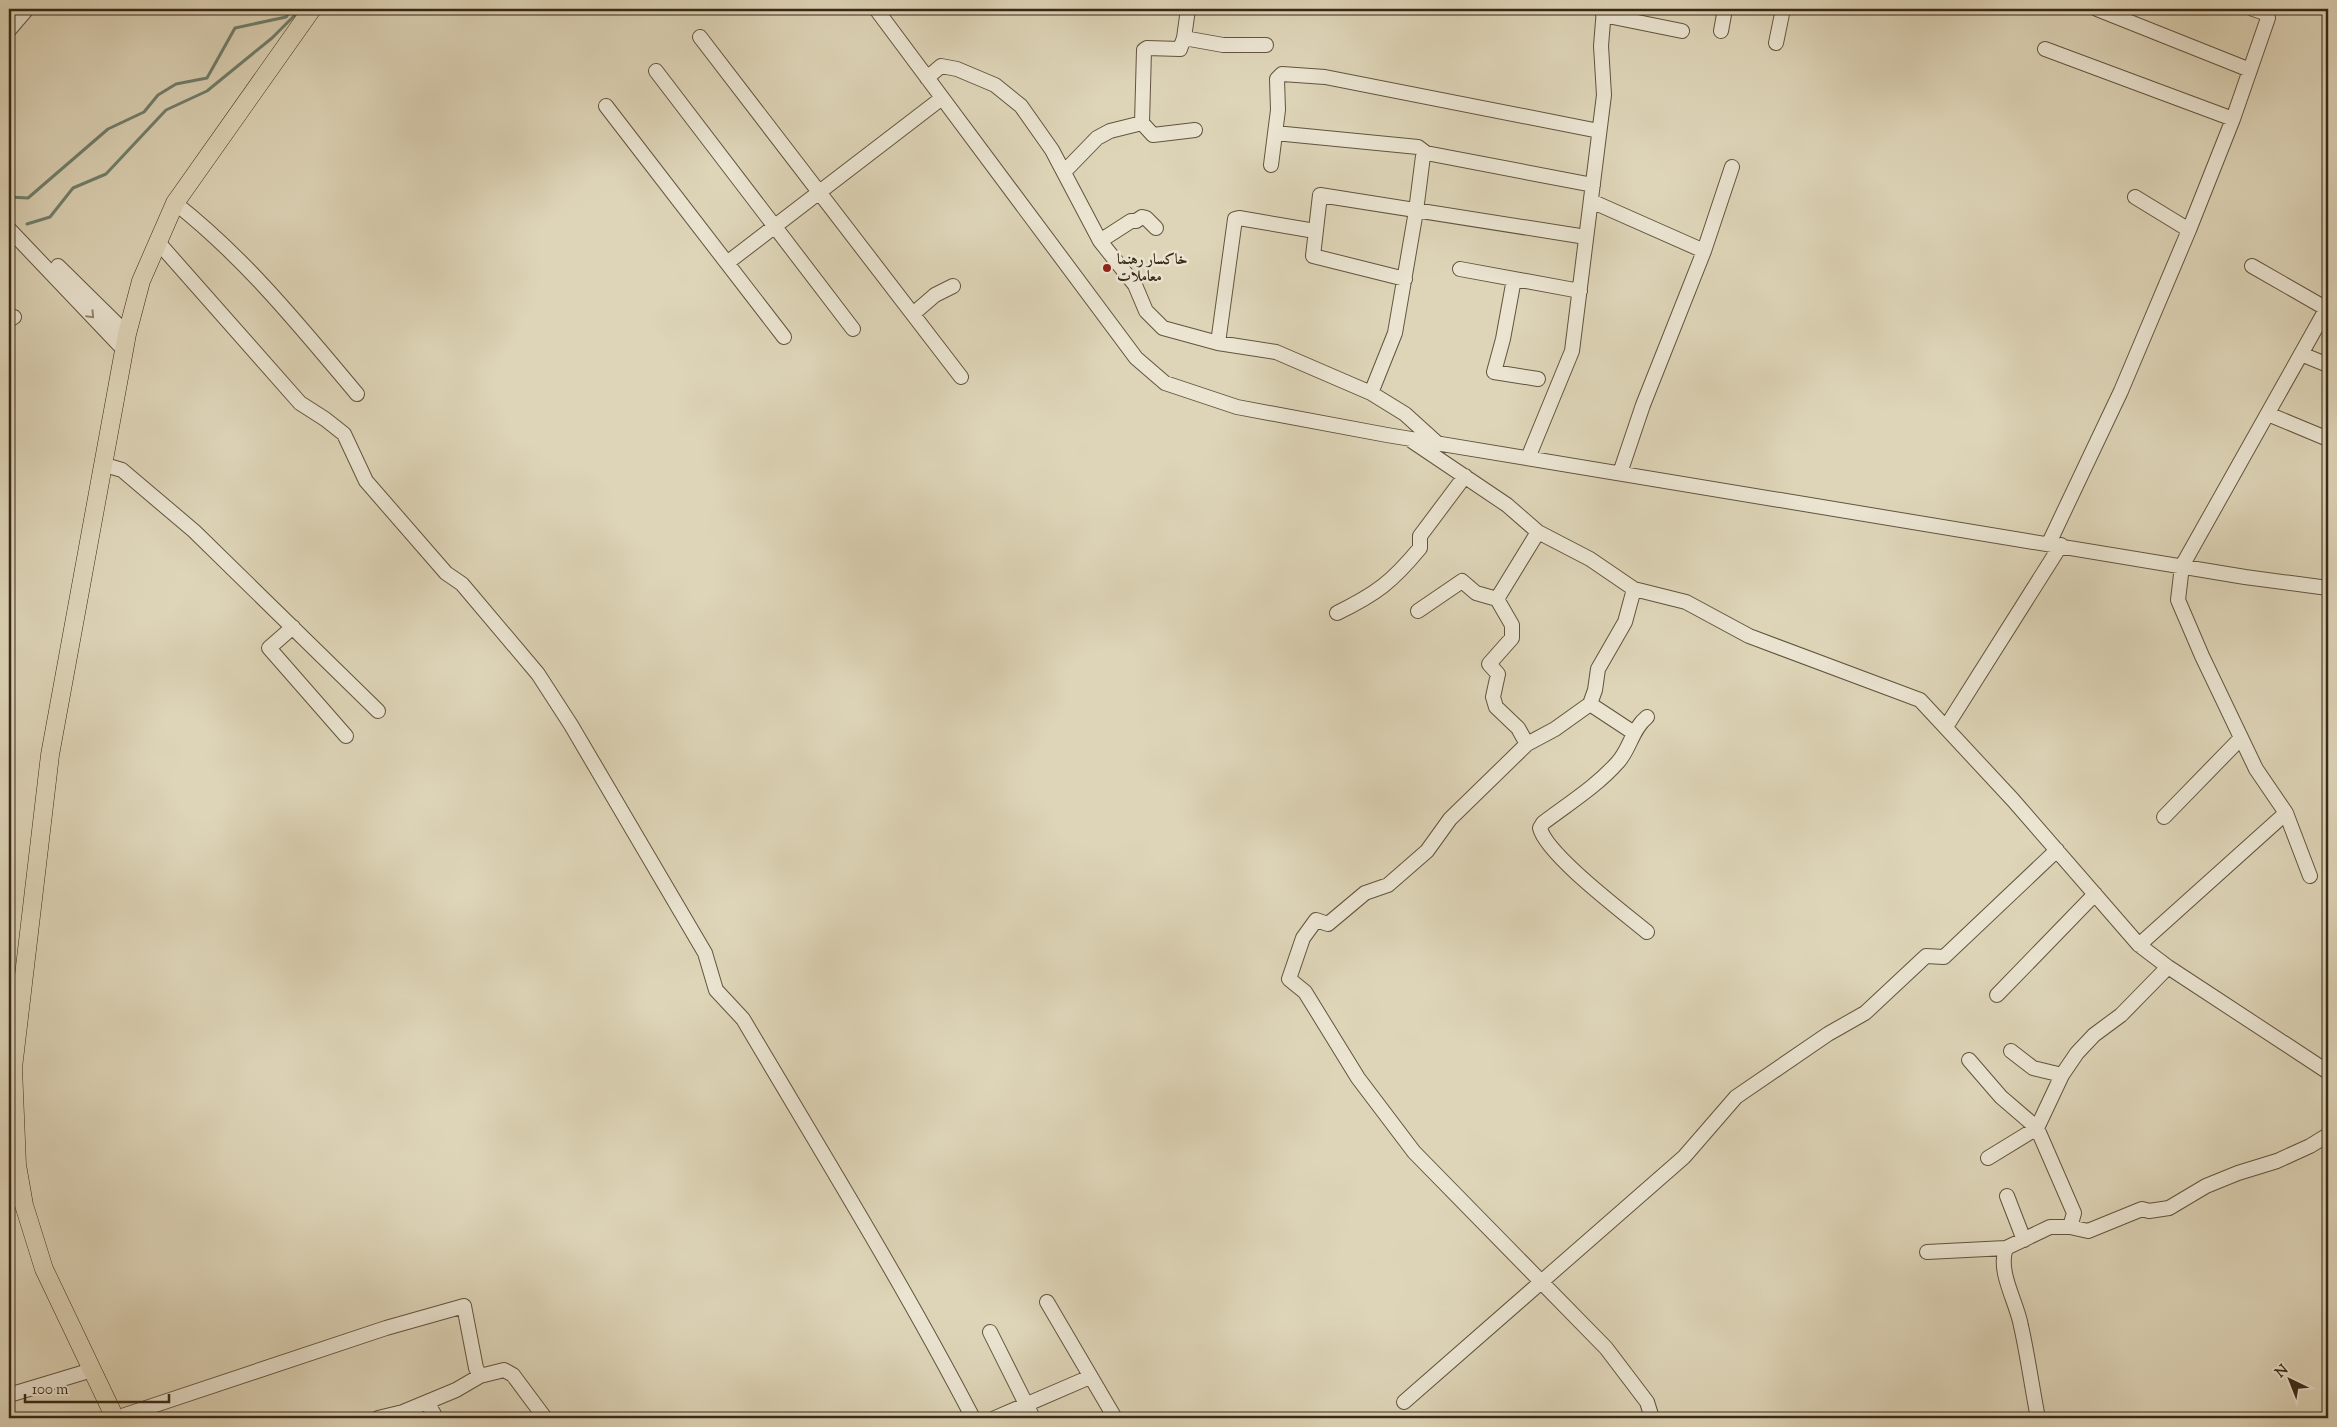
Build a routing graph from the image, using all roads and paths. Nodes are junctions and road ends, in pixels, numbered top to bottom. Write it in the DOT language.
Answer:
graph roads {
  1 [pos="27,9"];
  2 [pos="312,9"];
  3 [pos="876,9"];
  4 [pos="1188,9"];
  5 [pos="1725,9"];
  6 [pos="1783,9"];
  7 [pos="2097,9"];
  8 [pos="2253,9"];
  9 [pos="1603,12"];
  10 [pos="9,30"];
  11 [pos="1682,30"];
  12 [pos="1721,31"];
  13 [pos="700,37"];
  14 [pos="1184,38"];
  15 [pos="1776,43"];
  16 [pos="1266,45"];
  17 [pos="2045,49"];
  18 [pos="2250,70"];
  19 [pos="656,71"];
  20 [pos="927,78"];
  21 [pos="942,98"];
  22 [pos="606,106"];
  23 [pos="2233,119"];
  24 [pos="1142,123"];
  25 [pos="1195,130"];
  26 [pos="1599,131"];
  27 [pos="1275,133"];
  28 [pos="1426,153"];
  29 [pos="1271,166"];
  30 [pos="1732,167"];
  31 [pos="1064,172"];
  32 [pos="1593,186"];
  33 [pos="820,192"];
  34 [pos="2135,197"];
  35 [pos="1591,201"];
  36 [pos="175,203"];
  37 [pos="1416,211"];
  38 [pos="9,220"];
  39 [pos="774,227"];
  40 [pos="1156,228"];
  41 [pos="9,229"];
  42 [pos="2189,230"];
  43 [pos="1315,231"];
  44 [pos="1586,237"];
  45 [pos="157,241"];
  46 [pos="1100,241"];
  47 [pos="1704,251"];
  48 [pos="727,263"];
  49 [pos="2252,266"];
  50 [pos="1460,269"];
  51 [pos="1405,279"];
  52 [pos="1514,279"];
  53 [pos="953,286"];
  54 [pos="1580,291"];
  55 [pos="2328,308"];
  56 [pos="913,314"];
  57 [pos="853,328"];
  58 [pos="784,337"];
  59 [pos="126,343"];
  60 [pos="1218,343"];
  61 [pos="2302,354"];
  62 [pos="2328,364"];
  63 [pos="961,377"];
  64 [pos="1538,379"];
  65 [pos="1371,393"];
  66 [pos="357,394"];
  67 [pos="2268,414"];
  68 [pos="2328,438"];
  69 [pos="1409,439"];
  70 [pos="1437,443"];
  71 [pos="1528,458"];
  72 [pos="105,465"];
  73 [pos="1620,473"];
  74 [pos="1465,476"];
  75 [pos="1538,532"];
  76 [pos="2055,544"];
  77 [pos="2182,566"];
  78 [pos="2328,588"];
  79 [pos="1634,589"];
  80 [pos="1497,599"];
  81 [pos="1418,611"];
  82 [pos="1337,613"];
  83 [pos="293,627"];
  84 [pos="1590,704"];
  85 [pos="378,711"];
  86 [pos="1647,717"];
  87 [pos="1946,727"];
  88 [pos="1634,733"];
  89 [pos="346,736"];
  90 [pos="2242,738"];
  91 [pos="1526,744"];
  92 [pos="2286,812"];
  93 [pos="2164,817"];
  94 [pos="2057,850"];
  95 [pos="2310,876"];
  96 [pos="2095,894"];
  97 [pos="1646,932"];
  98 [pos="2139,945"];
  99 [pos="2168,967"];
  100 [pos="16,986"];
  101 [pos="1997,995"];
  102 [pos="2011,1051"];
  103 [pos="1969,1060"];
  104 [pos="2328,1072"];
  105 [pos="2062,1075"];
  106 [pos="2037,1128"];
  107 [pos="2328,1135"];
  108 [pos="1988,1158"];
  109 [pos="2006,1196"];
  110 [pos="2070,1227"];
  111 [pos="2024,1240"];
  112 [pos="2006,1248"];
  113 [pos="1927,1252"];
  114 [pos="1542,1283"];
  115 [pos="1047,1302"];
  116 [pos="990,1332"];
  117 [pos="92,1370"];
  118 [pos="480,1376"];
  119 [pos="1090,1377"];
  120 [pos="9,1395"];
  121 [pos="428,1402"];
  122 [pos="1404,1402"];
  123 [pos="1026,1405"];
  124 [pos="115,1418"];
  125 [pos="378,1418"];
  126 [pos="436,1418"];
  127 [pos="544,1418"];
  128 [pos="973,1418"];
  129 [pos="995,1418"];
  130 [pos="1033,1418"];
  131 [pos="1115,1418"];
  132 [pos="1652,1418"];
  133 [pos="2038,1418"];
  1 -- 10 [label="street"];
  2 -- 36 [label="main road"];
  3 -- 20 [label="street"];
  4 -- 14 [label="street"];
  5 -- 12 [label="street"];
  6 -- 15 [label="street"];
  7 -- 18 [label="street"];
  8 -- 18 [label="street"];
  9 -- 11 [label="street"];
  9 -- 26 [label="street"];
  13 -- 33 [label="street"];
  14 -- 16 [label="street"];
  14 -- 24 [label="street"];
  17 -- 23 [label="street"];
  18 -- 23 [label="street"];
  19 -- 39 [label="street"];
  20 -- 21 [label="street"];
  20 -- 31 [label="street"];
  21 -- 33 [label="street"];
  21 -- 69 [label="street"];
  22 -- 48 [label="street"];
  23 -- 42 [label="street"];
  24 -- 25 [label="street"];
  24 -- 31 [label="street"];
  26 -- 27 [label="street"];
  26 -- 32 [label="street"];
  27 -- 28 [label="street"];
  27 -- 29 [label="street"];
  28 -- 32 [label="street"];
  28 -- 37 [label="street"];
  30 -- 47 [label="street"];
  31 -- 46 [label="street"];
  32 -- 35 [label="street"];
  33 -- 39 [label="street"];
  33 -- 56 [label="street"];
  34 -- 42 [label="street"];
  35 -- 44 [label="street"];
  35 -- 47 [label="street"];
  36 -- 45 [label="main road"];
  36 -- 66 [label="street"];
  37 -- 43 [label="street"];
  37 -- 44 [label="street"];
  37 -- 51 [label="street"];
  38 -- 59 [label="street"];
  39 -- 48 [label="street"];
  39 -- 57 [label="street"];
  40 -- 46 [label="street"];
  41 -- 59 [label="street, one-way"];
  42 -- 76 [label="street"];
  43 -- 51 [label="street"];
  43 -- 60 [label="street"];
  44 -- 54 [label="street"];
  45 -- 59 [label="main road"];
  45 -- 128 [label="street"];
  46 -- 60 [label="street"];
  47 -- 73 [label="street"];
  48 -- 58 [label="street"];
  49 -- 55 [label="street"];
  50 -- 52 [label="street"];
  51 -- 65 [label="street"];
  52 -- 54 [label="street"];
  52 -- 64 [label="street"];
  53 -- 56 [label="street"];
  54 -- 71 [label="street"];
  55 -- 61 [label="street"];
  56 -- 63 [label="street"];
  59 -- 72 [label="main road"];
  60 -- 65 [label="street"];
  61 -- 62 [label="street"];
  61 -- 67 [label="street"];
  65 -- 70 [label="street"];
  67 -- 68 [label="street"];
  67 -- 77 [label="street"];
  69 -- 70 [label="street"];
  69 -- 74 [label="street"];
  70 -- 71 [label="street"];
  71 -- 73 [label="street"];
  72 -- 83 [label="street"];
  72 -- 100 [label="main road"];
  73 -- 76 [label="street"];
  74 -- 75 [label="street"];
  74 -- 82 [label="street"];
  75 -- 79 [label="street"];
  75 -- 80 [label="street"];
  76 -- 77 [label="street"];
  76 -- 87 [label="street"];
  77 -- 78 [label="street"];
  77 -- 90 [label="street"];
  79 -- 84 [label="street"];
  79 -- 87 [label="street"];
  80 -- 81 [label="street"];
  80 -- 91 [label="street"];
  83 -- 85 [label="street"];
  83 -- 89 [label="street"];
  84 -- 88 [label="street"];
  84 -- 91 [label="street"];
  86 -- 88 [label="street"];
  87 -- 94 [label="street"];
  88 -- 97 [label="street"];
  90 -- 92 [label="street"];
  90 -- 93 [label="street"];
  91 -- 114 [label="street"];
  92 -- 95 [label="street"];
  92 -- 98 [label="street"];
  94 -- 96 [label="street"];
  94 -- 114 [label="street"];
  96 -- 98 [label="street"];
  96 -- 101 [label="street"];
  98 -- 99 [label="street"];
  99 -- 104 [label="street"];
  99 -- 105 [label="street"];
  100 -- 117 [label="main road"];
  102 -- 105 [label="street"];
  103 -- 106 [label="street"];
  105 -- 106 [label="street"];
  106 -- 108 [label="street"];
  106 -- 110 [label="street"];
  107 -- 110 [label="street"];
  109 -- 111 [label="street"];
  110 -- 111 [label="street"];
  111 -- 112 [label="street"];
  112 -- 113 [label="street"];
  112 -- 133 [label="street"];
  114 -- 122 [label="street"];
  114 -- 132 [label="street"];
  115 -- 119 [label="street"];
  116 -- 123 [label="street"];
  117 -- 120 [label="street"];
  117 -- 124 [label="main road"];
  118 -- 121 [label="street"];
  118 -- 124 [label="street"];
  118 -- 127 [label="street"];
  119 -- 123 [label="street"];
  119 -- 131 [label="street"];
  121 -- 125 [label="street"];
  121 -- 126 [label="street"];
  123 -- 129 [label="street"];
  123 -- 130 [label="street"];
}
